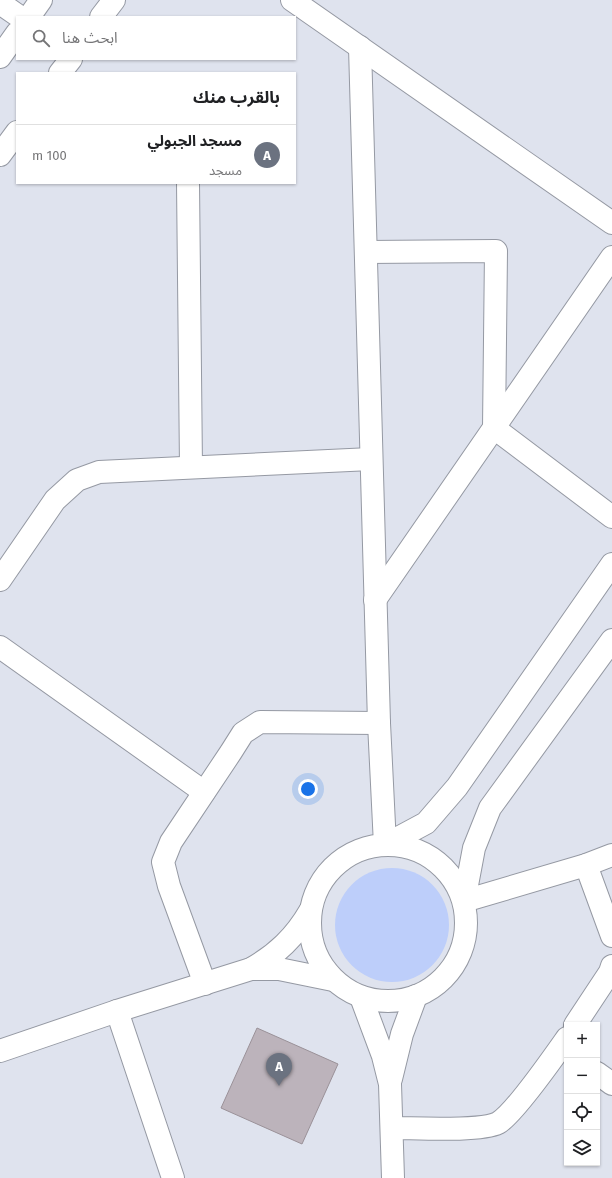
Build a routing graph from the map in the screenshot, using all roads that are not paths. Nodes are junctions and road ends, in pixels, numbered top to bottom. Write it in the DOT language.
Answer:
graph roads {
  1 [pos="41,0"];
  2 [pos="114,0"];
  3 [pos="292,0"];
  4 [pos="0,3"];
  5 [pos="19,16"];
  6 [pos="30,16"];
  7 [pos="103,16"];
  8 [pos="16,34"];
  9 [pos="360,47"];
  10 [pos="0,56"];
  11 [pos="70,60"];
  12 [pos="61,72"];
  13 [pos="16,133"];
  14 [pos="0,155"];
  15 [pos="188,184"];
  16 [pos="612,223"];
  17 [pos="366,252"];
  18 [pos="612,257"];
  19 [pos="494,428"];
  20 [pos="371,458"];
  21 [pos="191,467"];
  22 [pos="612,517"];
  23 [pos="612,564"];
  24 [pos="0,580"];
  25 [pos="375,600"];
  26 [pos="612,640"];
  27 [pos="0,647"];
  28 [pos="379,723"];
  29 [pos="204,792"];
  30 [pos="385,845"];
  31 [pos="612,855"];
  32 [pos="586,865"];
  33 [pos="464,901"];
  34 [pos="311,908"];
  35 [pos="612,936"];
  36 [pos="612,966"];
  37 [pos="252,969"];
  38 [pos="333,980"];
  39 [pos="205,984"];
  40 [pos="416,996"];
  41 [pos="361,997"];
  42 [pos="117,1011"];
  43 [pos="577,1022"];
  44 [pos="564,1047"];
  45 [pos="0,1051"];
  46 [pos="600,1075"];
  47 [pos="390,1084"];
  48 [pos="612,1084"];
  49 [pos="392,1128"];
  50 [pos="173,1178"];
  51 [pos="393,1178"];
  1 -- 6 [label="street"];
  2 -- 7 [label="street"];
  3 -- 9 [label="street"];
  4 -- 5 [label="street"];
  8 -- 10 [label="street"];
  9 -- 16 [label="street"];
  9 -- 17 [label="street"];
  11 -- 12 [label="street"];
  13 -- 14 [label="street"];
  15 -- 21 [label="street"];
  17 -- 19 [label="street"];
  17 -- 20 [label="street"];
  18 -- 19 [label="street"];
  19 -- 22 [label="street"];
  19 -- 25 [label="street"];
  20 -- 21 [label="street"];
  20 -- 25 [label="street"];
  21 -- 24 [label="street"];
  23 -- 30 [label="street"];
  25 -- 28 [label="street"];
  26 -- 33 [label="street"];
  27 -- 29 [label="street"];
  28 -- 29 [label="street"];
  28 -- 30 [label="street"];
  29 -- 39 [label="street"];
  30 -- 33 [label="street"];
  30 -- 34 [label="street"];
  31 -- 32 [label="street"];
  32 -- 33 [label="street"];
  32 -- 35 [label="street"];
  33 -- 40 [label="street"];
  34 -- 37 [label="street"];
  34 -- 38 [label="street"];
  36 -- 43 [label="street"];
  37 -- 38 [label="street"];
  37 -- 39 [label="street"];
  38 -- 41 [label="street"];
  39 -- 42 [label="street"];
  40 -- 41 [label="street"];
  40 -- 47 [label="street"];
  41 -- 47 [label="street"];
  42 -- 45 [label="street"];
  42 -- 50 [label="street"];
  44 -- 49 [label="street"];
  46 -- 48 [label="street"];
  47 -- 49 [label="street"];
  49 -- 51 [label="street"];
}
